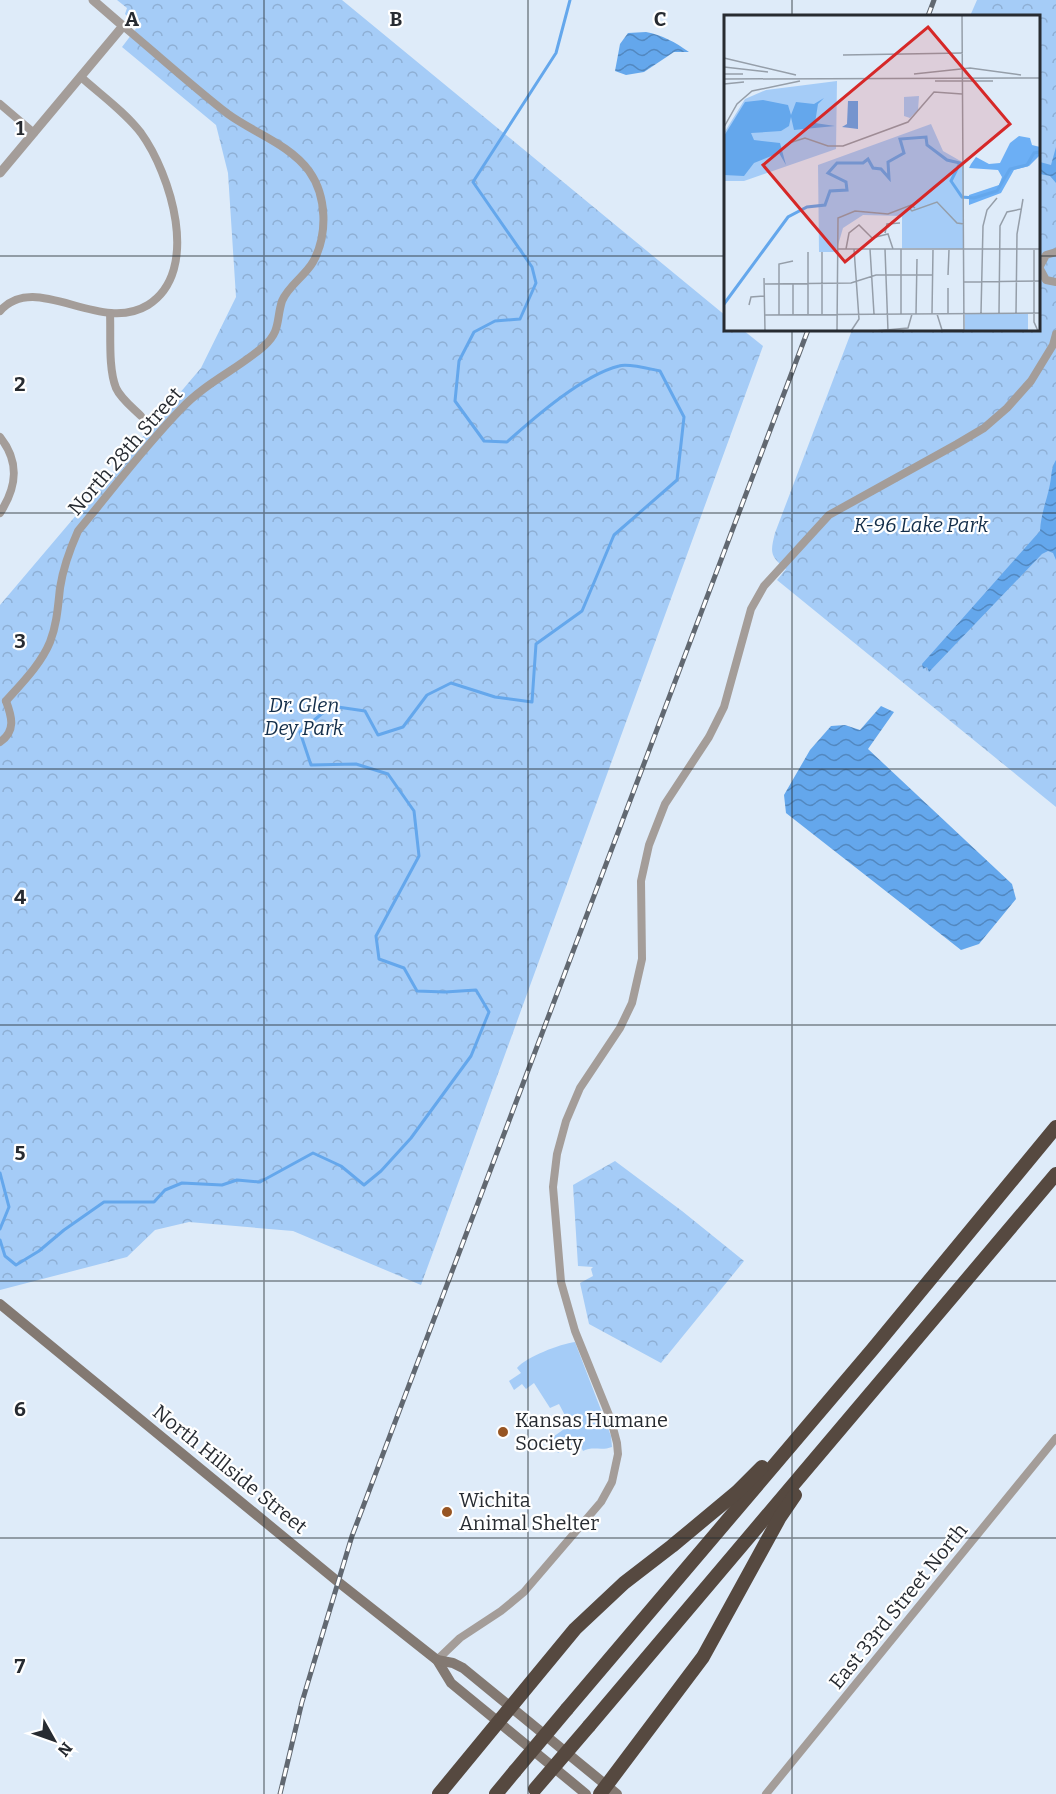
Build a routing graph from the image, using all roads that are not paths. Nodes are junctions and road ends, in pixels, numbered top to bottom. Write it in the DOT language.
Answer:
graph roads {
  1 [pos="93,0"];
  2 [pos="123,26"];
  3 [pos="81,77"];
  4 [pos="0,104"];
  5 [pos="34,133"];
  6 [pos="0,173"];
  7 [pos="1056,252"];
  8 [pos="1041,265"];
  9 [pos="1041,269"];
  10 [pos="1056,282"];
  11 [pos="0,311"];
  12 [pos="110,313"];
  13 [pos="1056,334"];
  14 [pos="141,416"];
  15 [pos="0,437"];
  16 [pos="0,513"];
  17 [pos="3,700"];
  18 [pos="0,742"];
  19 [pos="1056,1127"];
  20 [pos="1056,1174"];
  21 [pos="0,1304"];
  22 [pos="872,1350"];
  23 [pos="837,1434"];
  24 [pos="1056,1438"];
  25 [pos="437,1660"];
  26 [pos="510,1706"];
  27 [pos="497,1722"];
  28 [pos="608,1791"];
  29 [pos="533,1792"];
  30 [pos="439,1794"];
  31 [pos="496,1794"];
  32 [pos="586,1794"];
  33 [pos="766,1794"];
  1 -- 2 [label="street"];
  2 -- 3 [label="street"];
  2 -- 17 [label="street, North 28th Street"];
  3 -- 5 [label="street"];
  3 -- 12 [label="street"];
  4 -- 5 [label="street"];
  5 -- 6 [label="street"];
  7 -- 8 [label="street"];
  9 -- 10 [label="street"];
  11 -- 12 [label="street"];
  12 -- 14 [label="street"];
  13 -- 25 [label="street"];
  15 -- 16 [label="street"];
  17 -- 18 [label="street, North 28th Street"];
  19 -- 22 [label="highway"];
  20 -- 23 [label="highway"];
  21 -- 25 [label="main road, North Hillside Street"];
  22 -- 26 [label="highway"];
  22 -- 31 [label="highway, bridge"];
  23 -- 28 [label="highway"];
  23 -- 29 [label="highway, bridge"];
  24 -- 33 [label="street, East 33rd Street North"];
  25 -- 26 [label="main road, North Hillside Street"];
  25 -- 27 [label="main road, North Hillside Street"];
  26 -- 27 [label="highway"];
  26 -- 28 [label="main road, North Hillside Street"];
  27 -- 30 [label="highway"];
  27 -- 32 [label="main road, North Hillside Street"];
}
